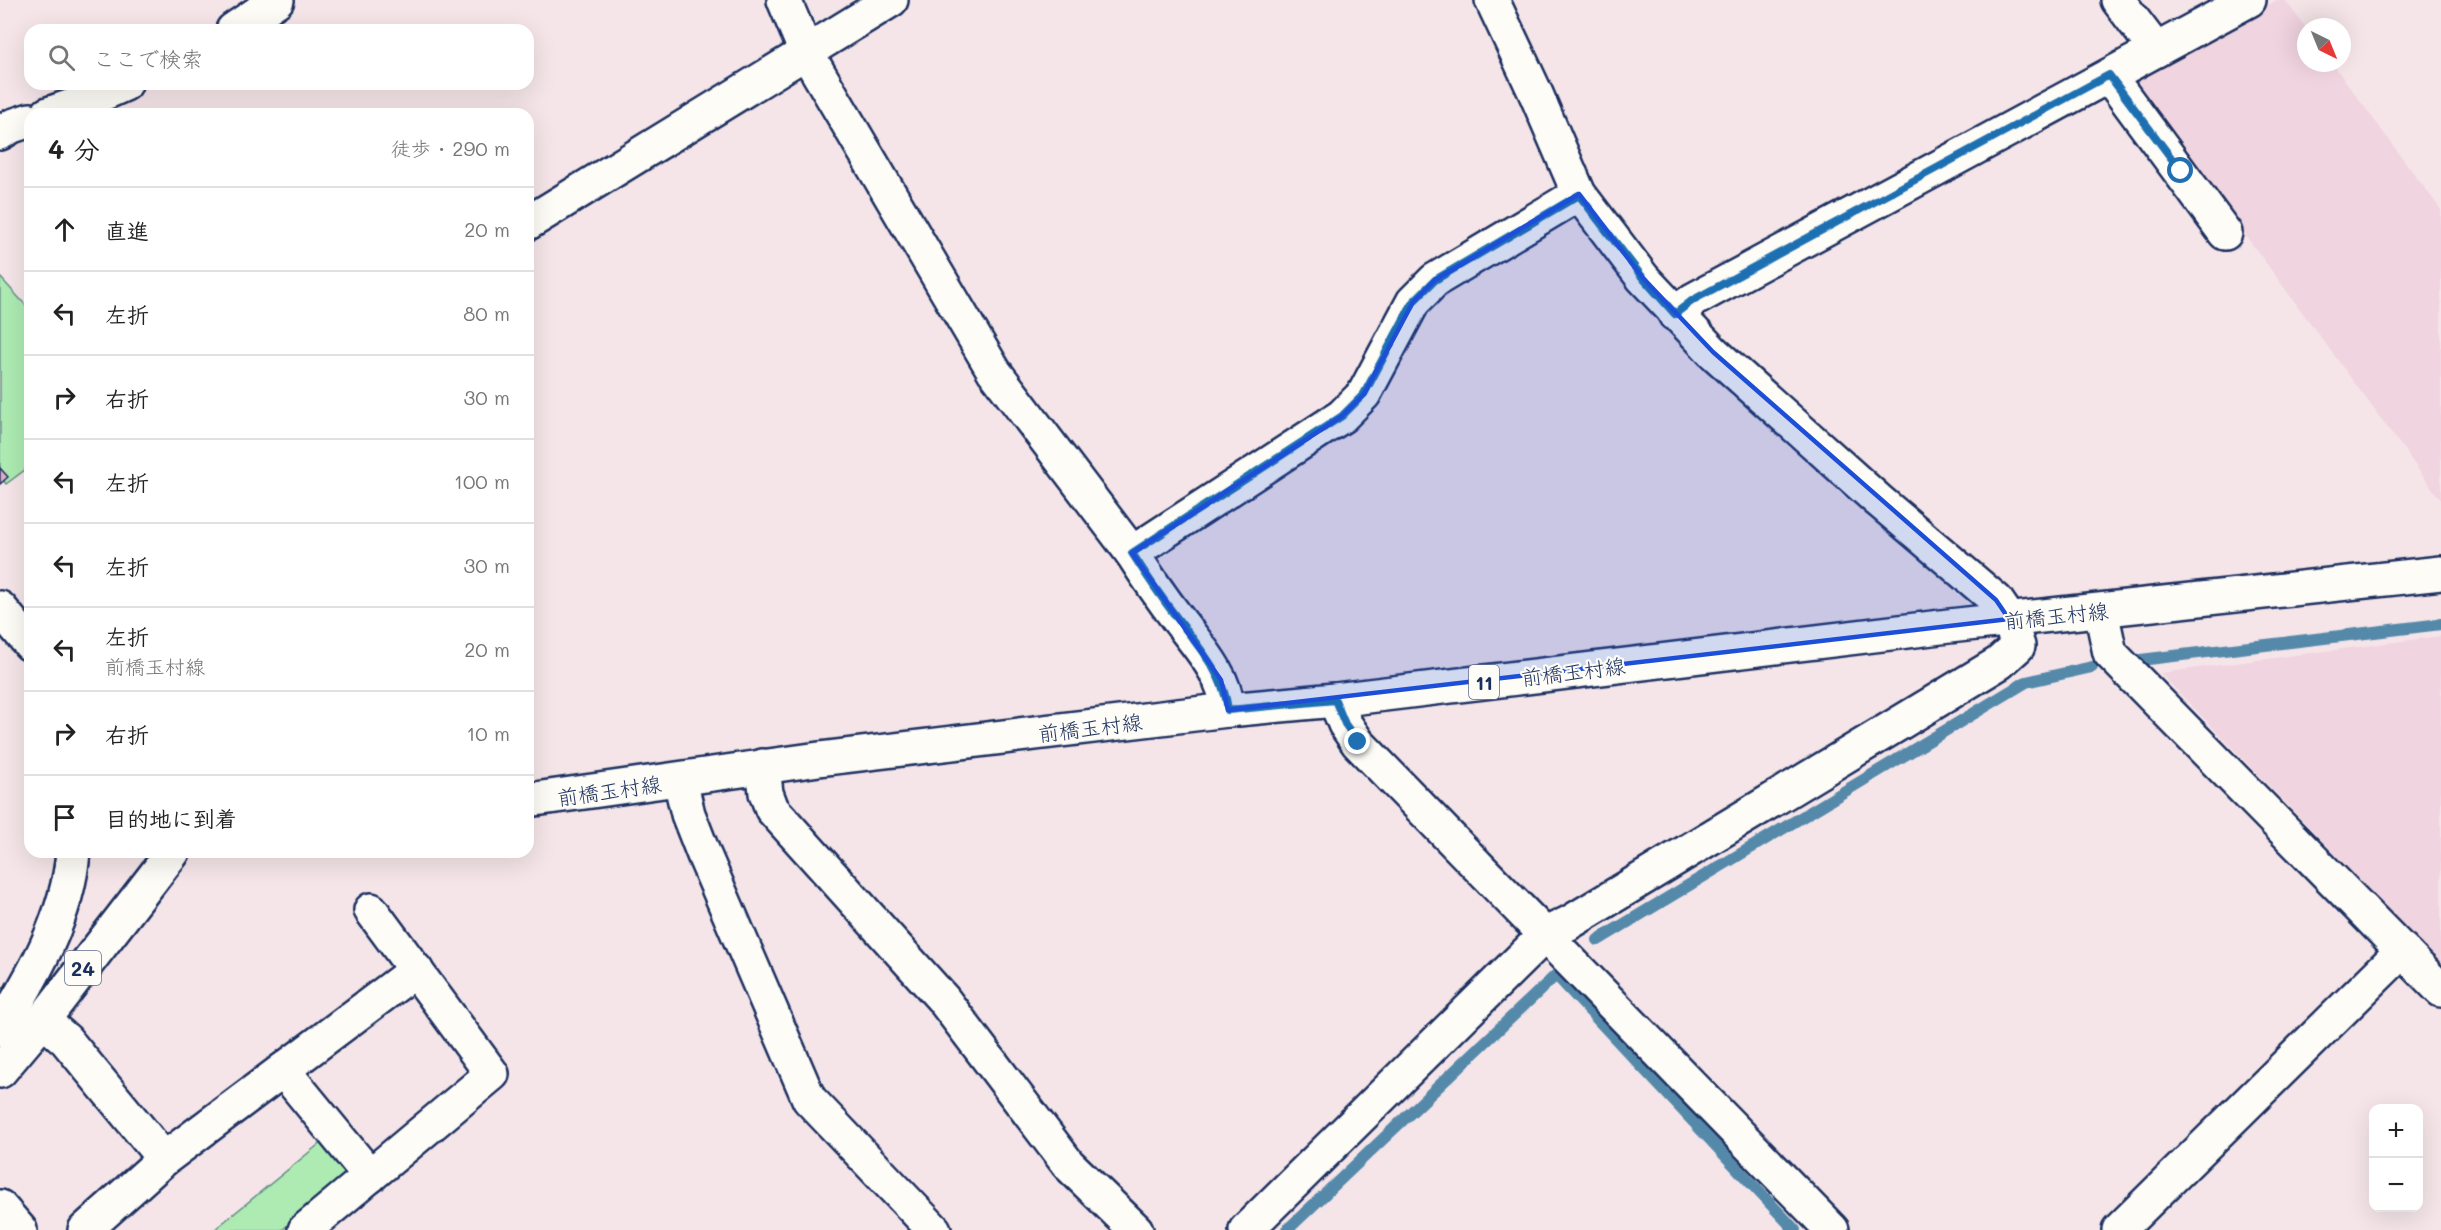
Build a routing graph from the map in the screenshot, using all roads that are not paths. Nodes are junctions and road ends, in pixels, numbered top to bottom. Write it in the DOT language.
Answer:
graph roads {
  1 [pos="277,0"];
  2 [pos="784,0"];
  3 [pos="891,0"];
  4 [pos="1492,0"];
  5 [pos="2118,0"];
  6 [pos="2249,0"];
  7 [pos="242,24"];
  8 [pos="2156,50"];
  9 [pos="806,52"];
  10 [pos="2109,75"];
  11 [pos="117,90"];
  12 [pos="96,107"];
  13 [pos="24,122"];
  14 [pos="0,133"];
  15 [pos="1579,195"];
  16 [pos="534,219"];
  17 [pos="2225,233"];
  18 [pos="1675,314"];
  19 [pos="1132,553"];
  20 [pos="2441,573"];
  21 [pos="0,608"];
  22 [pos="2101,611"];
  23 [pos="2009,619"];
  24 [pos="24,641"];
  25 [pos="1335,700"];
  26 [pos="1228,710"];
  27 [pos="763,766"];
  28 [pos="680,780"];
  29 [pos="534,799"];
  30 [pos="72,858"];
  31 [pos="168,858"];
  32 [pos="371,910"];
  33 [pos="1546,934"];
  34 [pos="2403,950"];
  35 [pos="416,970"];
  36 [pos="2441,990"];
  37 [pos="43,1020"];
  38 [pos="0,1030"];
  39 [pos="283,1070"];
  40 [pos="0,1071"];
  41 [pos="164,1159"];
  42 [pos="370,1176"];
  43 [pos="0,1207"];
  44 [pos="20,1230"];
  45 [pos="85,1230"];
  46 [pos="305,1230"];
  47 [pos="934,1230"];
  48 [pos="1136,1230"];
  49 [pos="1246,1230"];
  50 [pos="1832,1230"];
  51 [pos="2119,1230"];
  1 -- 7 [label="street"];
  2 -- 9 [label="street"];
  3 -- 9 [label="street"];
  4 -- 15 [label="street"];
  5 -- 8 [label="street"];
  6 -- 8 [label="street"];
  8 -- 10 [label="street"];
  9 -- 16 [label="street"];
  9 -- 19 [label="street"];
  10 -- 17 [label="street"];
  10 -- 18 [label="street"];
  11 -- 12 [label="street"];
  13 -- 14 [label="street"];
  15 -- 18 [label="street"];
  15 -- 19 [label="street"];
  18 -- 23 [label="street"];
  19 -- 26 [label="street"];
  20 -- 22 [label="street, 前橋玉村線 / 11"];
  21 -- 24 [label="street"];
  22 -- 23 [label="street, 前橋玉村線 / 11"];
  22 -- 34 [label="street"];
  23 -- 25 [label="street, 前橋玉村線 / 11"];
  23 -- 33 [label="street"];
  25 -- 26 [label="street, 前橋玉村線 / 11"];
  25 -- 33 [label="street"];
  26 -- 27 [label="street, 前橋玉村線 / 11"];
  27 -- 28 [label="street, 前橋玉村線 / 11"];
  27 -- 48 [label="street"];
  28 -- 29 [label="street, 前橋玉村線 / 11"];
  28 -- 47 [label="street"];
  30 -- 38 [label="street"];
  31 -- 37 [label="street, 24"];
  32 -- 35 [label="street"];
  33 -- 49 [label="street"];
  33 -- 50 [label="street"];
  34 -- 36 [label="street"];
  34 -- 51 [label="street"];
  35 -- 39 [label="street"];
  35 -- 42 [label="street"];
  37 -- 40 [label="street, 24"];
  37 -- 41 [label="street"];
  39 -- 41 [label="street"];
  39 -- 42 [label="street"];
  41 -- 45 [label="street"];
  42 -- 46 [label="street"];
  43 -- 44 [label="street"];
}
